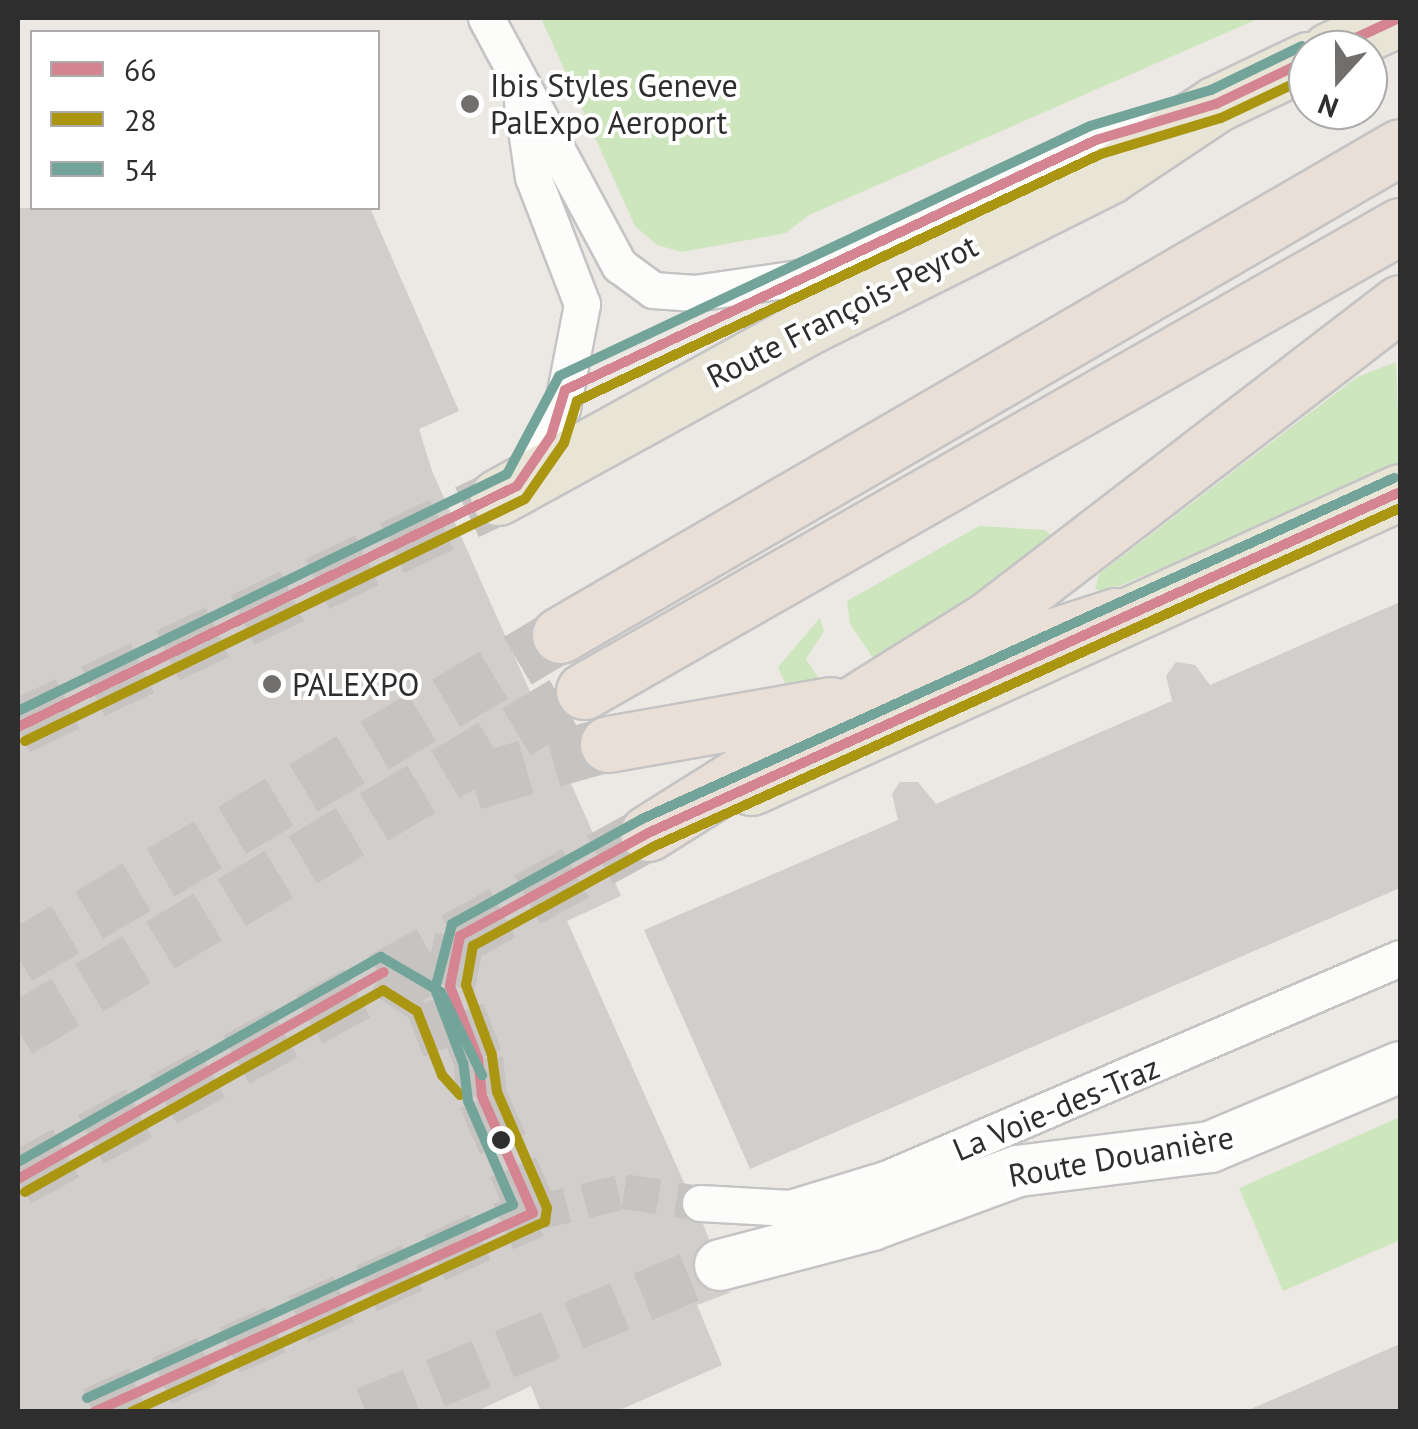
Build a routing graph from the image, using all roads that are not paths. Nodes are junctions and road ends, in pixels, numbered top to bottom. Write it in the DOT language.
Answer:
graph roads {
  1 [pos="486,18"];
  2 [pos="1399,18"];
  3 [pos="1373,30"];
  4 [pos="1288,70"];
  5 [pos="520,92"];
  6 [pos="1216,104"];
  7 [pos="1400,147"];
  8 [pos="1400,226"];
  9 [pos="1400,303"];
  10 [pos="508,491"];
  11 [pos="1400,492"];
  12 [pos="1116,616"];
  13 [pos="560,636"];
  14 [pos="584,691"];
  15 [pos="877,696"];
  16 [pos="608,744"];
  17 [pos="648,833"];
  18 [pos="1400,958"];
  19 [pos="1400,1067"];
  20 [pos="700,1203"];
  21 [pos="720,1266"];
  1 -- 5 [label="street, Route François-Peyrot"];
  2 -- 3 [label="main road"];
  4 -- 6 [label="main road, Route François-Peyrot"];
  5 -- 6 [label="street, Route François-Peyrot"];
  5 -- 10 [label="street, Route François-Peyrot"];
  6 -- 10 [label="main road, Route François-Peyrot"];
  7 -- 13 [label="highway"];
  8 -- 14 [label="highway"];
  9 -- 15 [label="highway"];
  11 -- 12 [label="main road"];
  12 -- 15 [label="highway"];
  12 -- 17 [label="main road"];
  15 -- 16 [label="highway"];
  15 -- 17 [label="highway"];
  18 -- 20 [label="street, La Voie-des-Traz"];
  19 -- 21 [label="street, Route Douanière"];
}
